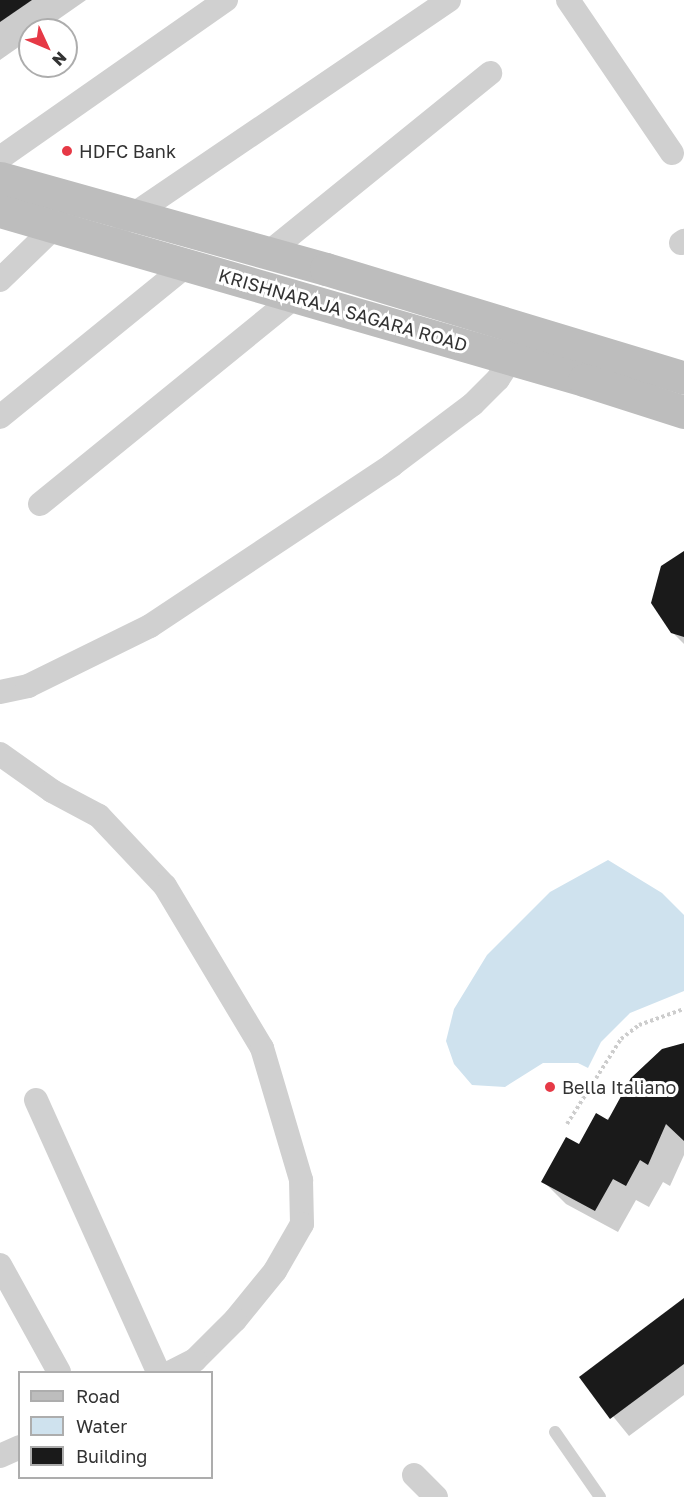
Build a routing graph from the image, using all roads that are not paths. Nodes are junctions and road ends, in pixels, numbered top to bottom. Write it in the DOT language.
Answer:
graph roads {
  1 [pos="226,0"];
  2 [pos="449,0"];
  3 [pos="568,0"];
  4 [pos="490,73"];
  5 [pos="672,153"];
  6 [pos="0,158"];
  7 [pos="0,178"];
  8 [pos="78,200"];
  9 [pos="0,211"];
  10 [pos="130,214"];
  11 [pos="58,228"];
  12 [pos="106,241"];
  13 [pos="268,253"];
  14 [pos="188,264"];
  15 [pos="0,280"];
  16 [pos="296,296"];
  17 [pos="520,346"];
  18 [pos="684,378"];
  19 [pos="684,412"];
  20 [pos="0,417"];
  21 [pos="40,504"];
  22 [pos="0,692"];
  23 [pos="0,754"];
  24 [pos="36,1100"];
  25 [pos="0,1265"];
  26 [pos="57,1371"];
  27 [pos="158,1371"];
  28 [pos="173,1371"];
  29 [pos="555,1432"];
  30 [pos="18,1448"];
  31 [pos="0,1456"];
  32 [pos="414,1475"];
  33 [pos="436,1497"];
  34 [pos="600,1497"];
  1 -- 6 [label="street"];
  2 -- 10 [label="street"];
  3 -- 5 [label="street"];
  4 -- 13 [label="street"];
  7 -- 8 [label="main road, KRISHNARAJA SAGARA ROAD"];
  8 -- 10 [label="main road, KRISHNARAJA SAGARA ROAD"];
  8 -- 11 [label="street"];
  9 -- 11 [label="main road, KRISHNARAJA SAGARA ROAD"];
  10 -- 12 [label="street"];
  10 -- 13 [label="main road, KRISHNARAJA SAGARA ROAD"];
  11 -- 12 [label="main road, KRISHNARAJA SAGARA ROAD"];
  11 -- 15 [label="street"];
  12 -- 14 [label="main road, KRISHNARAJA SAGARA ROAD"];
  13 -- 17 [label="main road, KRISHNARAJA SAGARA ROAD"];
  14 -- 16 [label="main road, KRISHNARAJA SAGARA ROAD"];
  14 -- 20 [label="street"];
  16 -- 17 [label="main road, KRISHNARAJA SAGARA ROAD"];
  16 -- 21 [label="street"];
  17 -- 18 [label="main road, KRISHNARAJA SAGARA ROAD"];
  17 -- 19 [label="main road, KRISHNARAJA SAGARA ROAD"];
  17 -- 22 [label="street"];
  23 -- 28 [label="street"];
  24 -- 27 [label="street"];
  25 -- 26 [label="street"];
  29 -- 34 [label="lane"];
  30 -- 31 [label="street"];
  32 -- 33 [label="street"];
}
